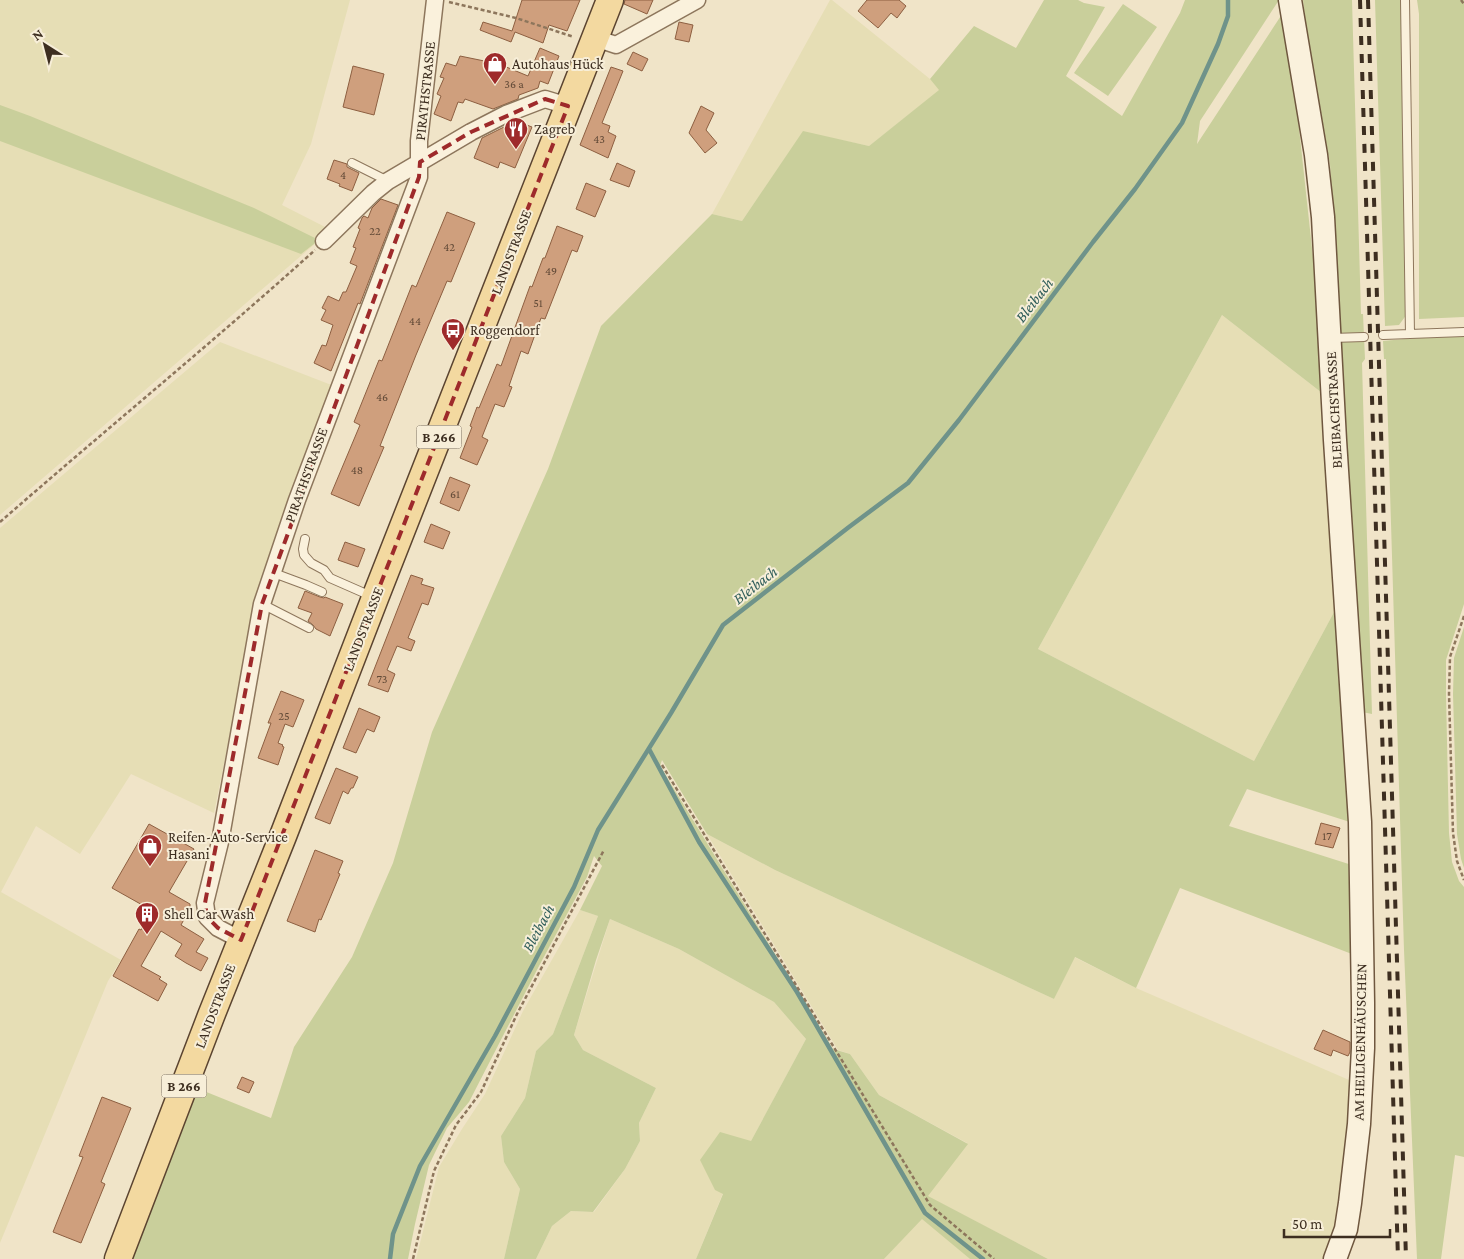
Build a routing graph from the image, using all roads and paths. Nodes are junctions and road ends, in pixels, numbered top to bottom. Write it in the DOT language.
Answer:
graph roads {
  1 [pos="610,0"];
  2 [pos="697,0"];
  3 [pos="1290,0"];
  4 [pos="1405,0"];
  5 [pos="1461,0"];
  6 [pos="441,1"];
  7 [pos="1464,4"];
  8 [pos="589,39"];
  9 [pos="568,106"];
  10 [pos="420,162"];
  11 [pos="352,163"];
  12 [pos="388,181"];
  13 [pos="324,241"];
  14 [pos="1464,332"];
  15 [pos="1410,334"];
  16 [pos="1383,335"];
  17 [pos="1364,337"];
  18 [pos="1330,338"];
  19 [pos="0,522"];
  20 [pos="305,539"];
  21 [pos="272,572"];
  22 [pos="322,592"];
  23 [pos="376,598"];
  24 [pos="262,604"];
  25 [pos="1464,616"];
  26 [pos="308,628"];
  27 [pos="662,765"];
  28 [pos="1360,822"];
  29 [pos="604,850"];
  30 [pos="1464,880"];
  31 [pos="241,940"];
  32 [pos="118,1259"];
  33 [pos="413,1259"];
  34 [pos="994,1259"];
  35 [pos="1335,1259"];
  1 -- 8 [label="main road, LANDSTRASSE / B 266"];
  2 -- 8 [label="street"];
  3 -- 18 [label="main road, BLEIBACHSTRASSE"];
  4 -- 15 [label="lane"];
  5 -- 7 [label="path"];
  6 -- 8 [label="path"];
  6 -- 10 [label="street, PIRATHSTRASSE"];
  8 -- 9 [label="main road, LANDSTRASSE / B 266"];
  9 -- 10 [label="street"];
  9 -- 23 [label="main road, LANDSTRASSE / B 266"];
  10 -- 12 [label="street"];
  10 -- 21 [label="street, PIRATHSTRASSE"];
  11 -- 12 [label="lane"];
  12 -- 13 [label="street"];
  13 -- 19 [label="path"];
  14 -- 15 [label="lane"];
  15 -- 16 [label="lane"];
  17 -- 18 [label="lane"];
  18 -- 28 [label="main road, BLEIBACHSTRASSE"];
  20 -- 23 [label="lane"];
  21 -- 22 [label="lane"];
  21 -- 24 [label="street, PIRATHSTRASSE"];
  23 -- 31 [label="main road, LANDSTRASSE / B 266"];
  24 -- 26 [label="lane"];
  24 -- 31 [label="street, PIRATHSTRASSE"];
  25 -- 30 [label="path"];
  27 -- 34 [label="path"];
  28 -- 35 [label="main road, AM HEILIGENHÄUSCHEN"];
  29 -- 33 [label="path"];
  31 -- 32 [label="main road, LANDSTRASSE / B 266"];
}
